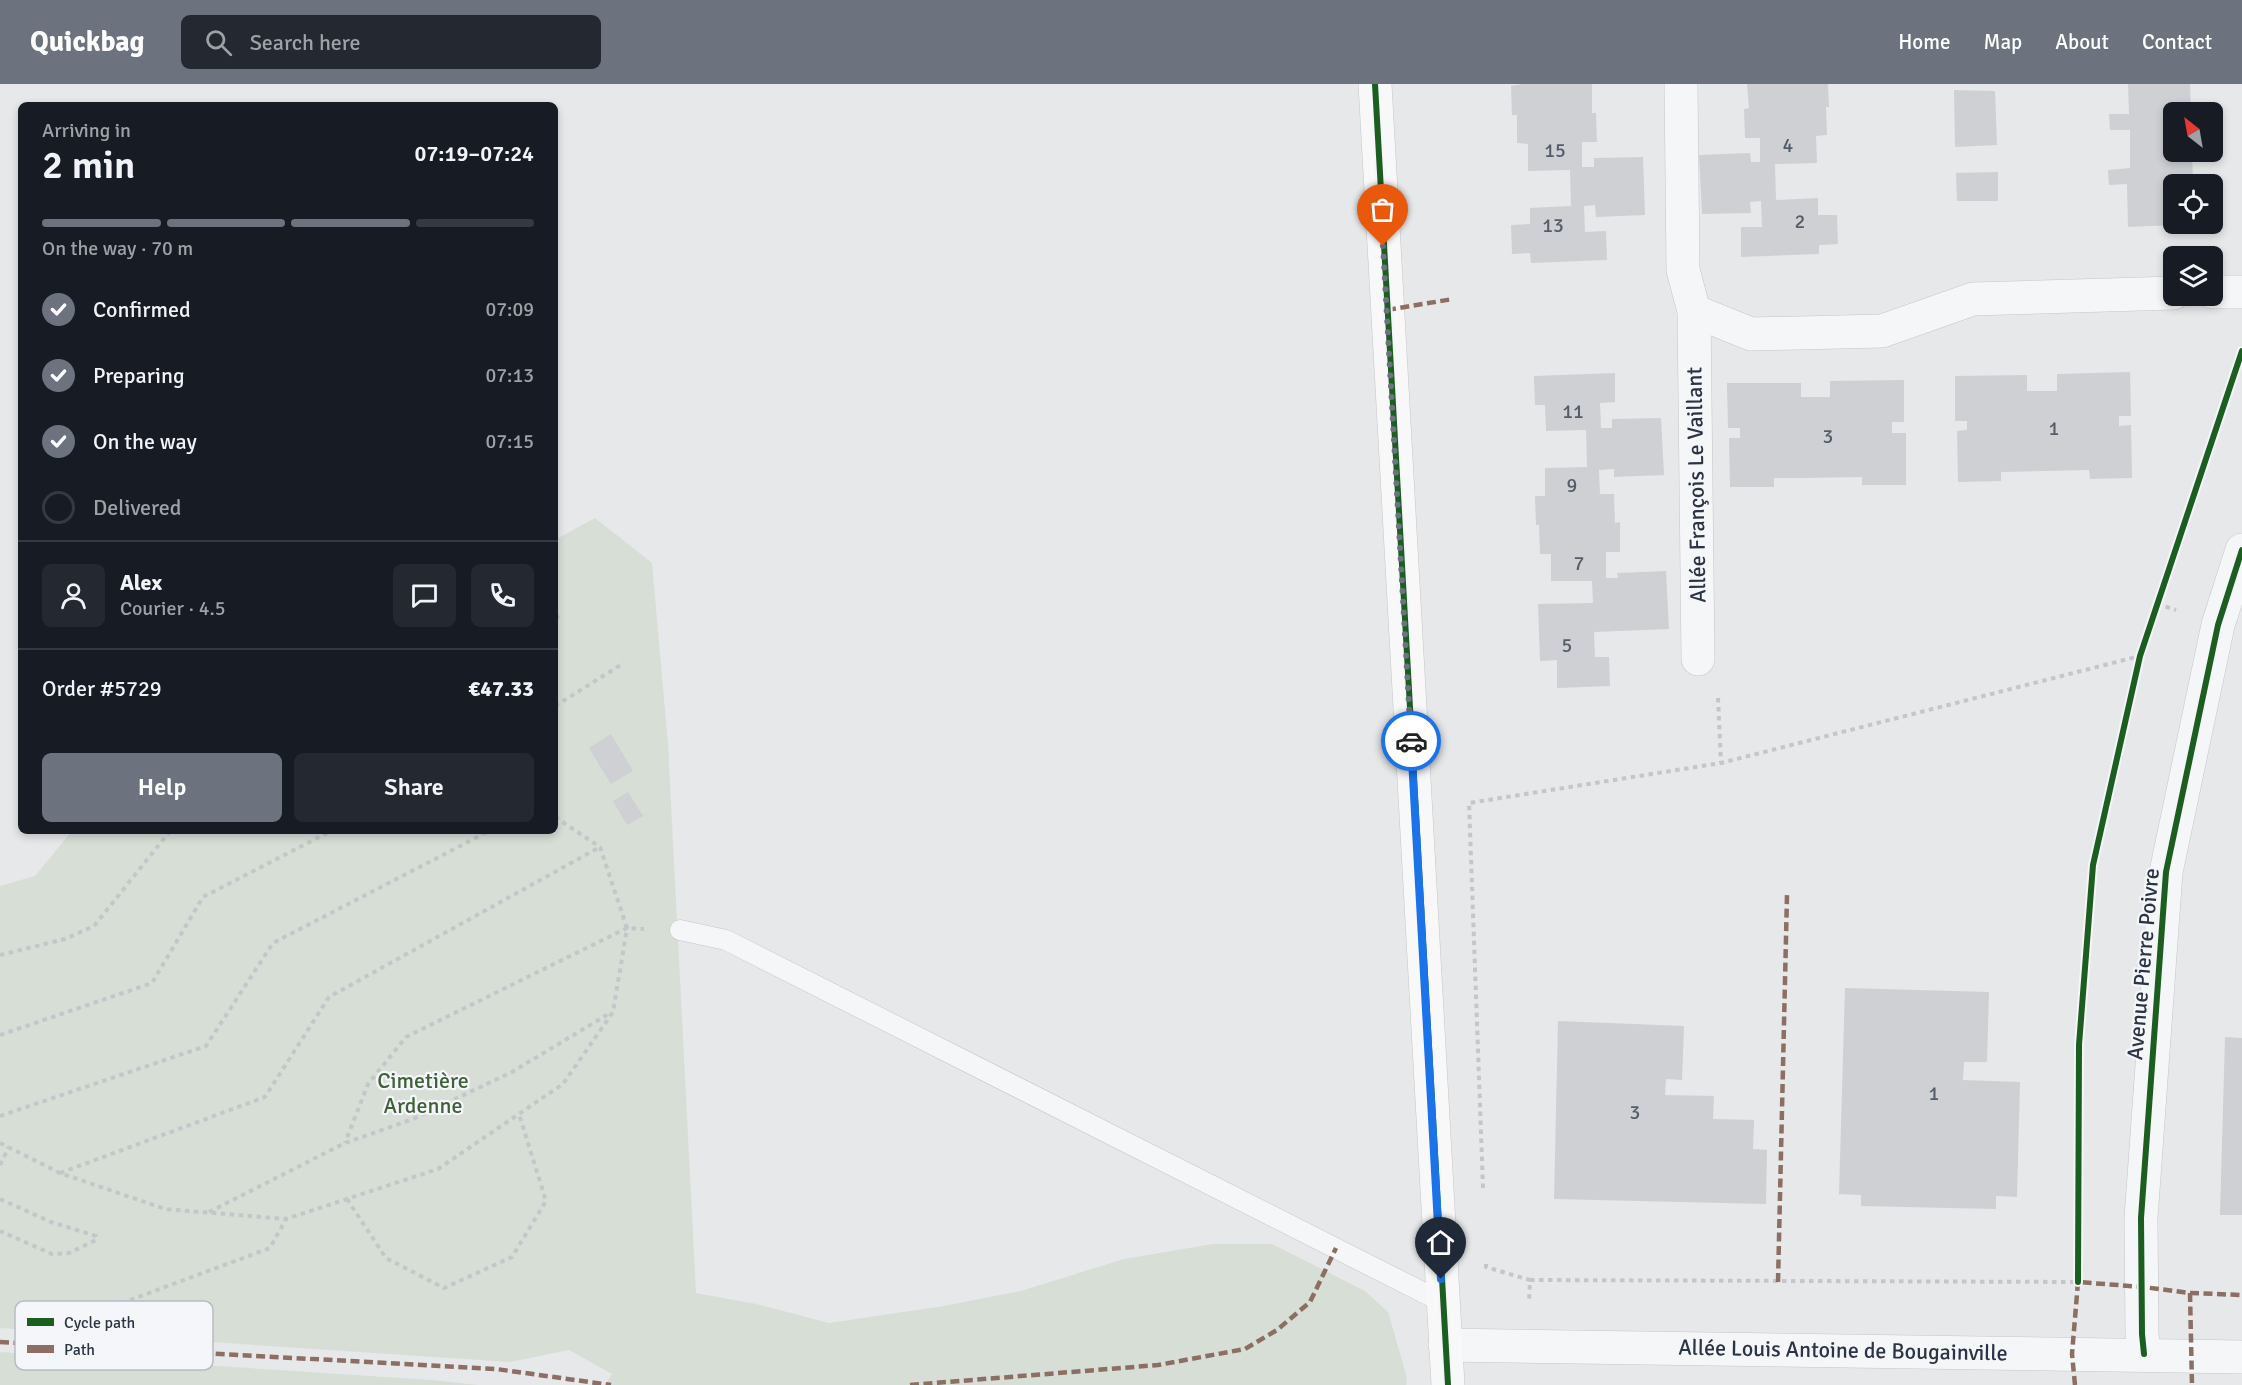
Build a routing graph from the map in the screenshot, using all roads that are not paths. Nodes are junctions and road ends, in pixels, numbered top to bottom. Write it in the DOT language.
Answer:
graph roads {
  1 [pos="1375,84"];
  2 [pos="1681,84"];
  3 [pos="2223,292"];
  4 [pos="2242,292"];
  5 [pos="2163,293"];
  6 [pos="1694,311"];
  7 [pos="2242,549"];
  8 [pos="1698,659"];
  9 [pos="680,930"];
  10 [pos="1442,1302"];
  11 [pos="1445,1345"];
  12 [pos="2144,1354"];
  13 [pos="2242,1357"];
  14 [pos="1449,1385"];
  1 -- 10 [label="street"];
  2 -- 6 [label="street, Allée François Le Vaillant"];
  3 -- 4 [label="street"];
  5 -- 6 [label="street"];
  6 -- 8 [label="street, Allée François Le Vaillant"];
  7 -- 12 [label="street, Avenue Pierre Poivre"];
  9 -- 10 [label="lane"];
  10 -- 11 [label="street"];
  11 -- 12 [label="street, Allée Louis Antoine de Bougainville"];
  11 -- 14 [label="street"];
  12 -- 13 [label="street, Allée Louis Antoine de Bougainville"];
}
